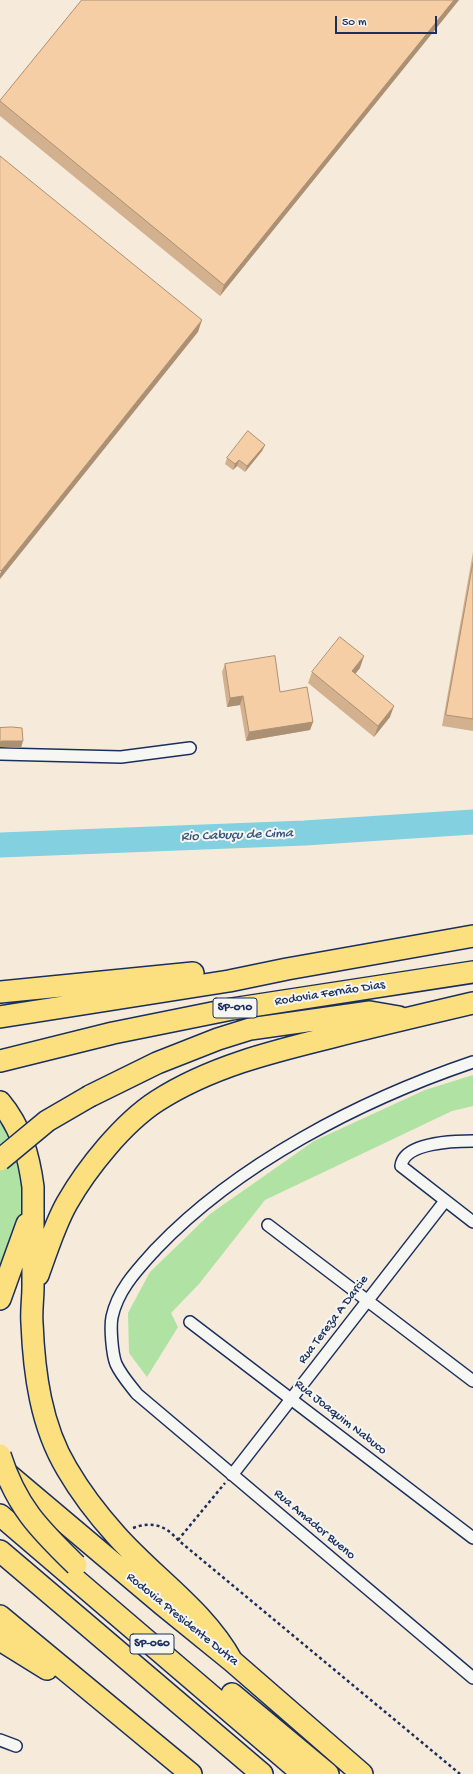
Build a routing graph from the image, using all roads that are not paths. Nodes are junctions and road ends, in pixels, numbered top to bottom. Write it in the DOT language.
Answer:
graph roads {
  1 [pos="190,748"];
  2 [pos="0,754"];
  3 [pos="473,936"];
  4 [pos="287,969"];
  5 [pos="473,972"];
  6 [pos="0,992"];
  7 [pos="473,1003"];
  8 [pos="0,1017"];
  9 [pos="406,1018"];
  10 [pos="0,1061"];
  11 [pos="473,1062"];
  12 [pos="0,1102"];
  13 [pos="473,1141"];
  14 [pos="0,1160"];
  15 [pos="445,1201"];
  16 [pos="33,1208"];
  17 [pos="473,1222"];
  18 [pos="268,1225"];
  19 [pos="33,1289"];
  20 [pos="0,1299"];
  21 [pos="367,1300"];
  22 [pos="190,1322"];
  23 [pos="473,1380"];
  24 [pos="292,1398"];
  25 [pos="0,1455"];
  26 [pos="0,1468"];
  27 [pos="232,1475"];
  28 [pos="0,1514"];
  29 [pos="473,1538"];
  30 [pos="0,1550"];
  31 [pos="0,1616"];
  32 [pos="0,1640"];
  33 [pos="232,1661"];
  34 [pos="473,1678"];
  35 [pos="109,1707"];
  36 [pos="0,1740"];
  37 [pos="16,1746"];
  38 [pos="191,1774"];
  39 [pos="262,1774"];
  40 [pos="303,1774"];
  41 [pos="328,1774"];
  42 [pos="362,1774"];
  1 -- 2 [label="street"];
  3 -- 4 [label="highway, SP-010"];
  4 -- 6 [label="highway"];
  4 -- 8 [label="highway, SP-010"];
  5 -- 10 [label="highway, Rodovia Fernão Dias / SP-010"];
  7 -- 9 [label="highway"];
  9 -- 14 [label="highway, bridge"];
  9 -- 19 [label="highway"];
  11 -- 27 [label="street, Rua Amador Bueno"];
  12 -- 16 [label="highway"];
  13 -- 15 [label="street"];
  15 -- 17 [label="street"];
  15 -- 21 [label="street, Rua Tereza A Darcie"];
  16 -- 19 [label="highway"];
  16 -- 20 [label="highway"];
  18 -- 21 [label="street"];
  19 -- 33 [label="highway"];
  21 -- 23 [label="street"];
  21 -- 24 [label="street, Rua Tereza A Darcie"];
  22 -- 24 [label="street, Rua Joaquim Nabuco"];
  24 -- 27 [label="street, Rua Tereza A Darcie"];
  24 -- 29 [label="street, Rua Joaquim Nabuco"];
  25 -- 41 [label="highway, bridge"];
  26 -- 33 [label="highway, Rodovia Presidente Dutra / SP-060"];
  27 -- 34 [label="street, Rua Amador Bueno"];
  28 -- 40 [label="highway, SP-060"];
  30 -- 39 [label="highway, SP-060"];
  31 -- 35 [label="highway"];
  32 -- 35 [label="highway"];
  33 -- 42 [label="highway, Rodovia Presidente Dutra / SP-060"];
  35 -- 38 [label="highway"];
  36 -- 37 [label="street"];
}
